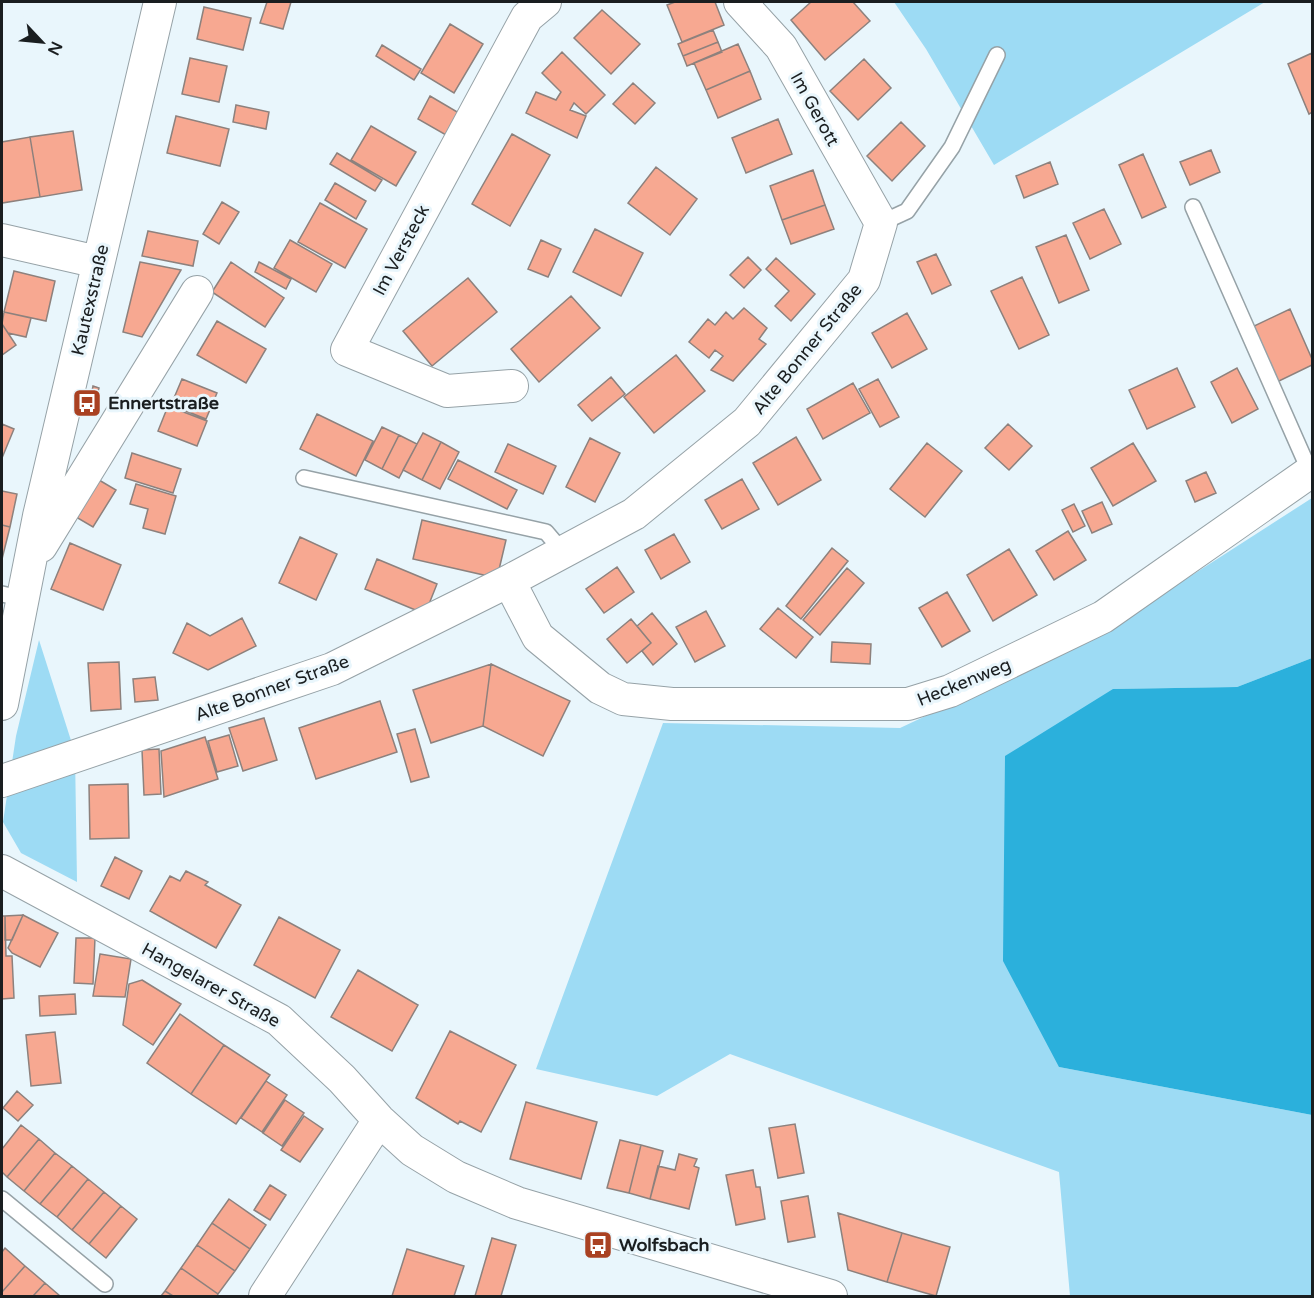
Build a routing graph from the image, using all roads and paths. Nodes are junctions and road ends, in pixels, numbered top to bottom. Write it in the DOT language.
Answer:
graph roads {
  1 [pos="160,2"];
  2 [pos="545,2"];
  3 [pos="740,2"];
  4 [pos="997,55"];
  5 [pos="1193,207"];
  6 [pos="881,224"];
  7 [pos="2,240"];
  8 [pos="98,262"];
  9 [pos="197,292"];
  10 [pos="512,386"];
  11 [pos="1310,472"];
  12 [pos="304,478"];
  13 [pos="563,552"];
  14 [pos="30,563"];
  15 [pos="509,581"];
  16 [pos="13,596"];
  17 [pos="2,704"];
  18 [pos="2,781"];
  19 [pos="2,871"];
  20 [pos="387,1127"];
  21 [pos="2,1198"];
  22 [pos="105,1284"];
  23 [pos="265,1296"];
  24 [pos="831,1296"];
  1 -- 8 [label="street, Kautexstraße"];
  2 -- 10 [label="street, Im Versteck"];
  3 -- 6 [label="street, Im Gerott"];
  4 -- 6 [label="lane"];
  5 -- 11 [label="lane"];
  6 -- 13 [label="street, Alte Bonner Straße"];
  7 -- 8 [label="street"];
  8 -- 14 [label="street, Kautexstraße"];
  9 -- 14 [label="street"];
  11 -- 15 [label="street, Heckenweg"];
  12 -- 13 [label="lane"];
  13 -- 15 [label="street, Alte Bonner Straße"];
  14 -- 16 [label="street, Kautexstraße"];
  15 -- 18 [label="street, Alte Bonner Straße"];
  16 -- 17 [label="street, Kautexstraße"];
  19 -- 20 [label="street, Hangelarer Straße"];
  20 -- 23 [label="street"];
  20 -- 24 [label="street, Hangelarer Straße"];
  21 -- 22 [label="lane"];
}
